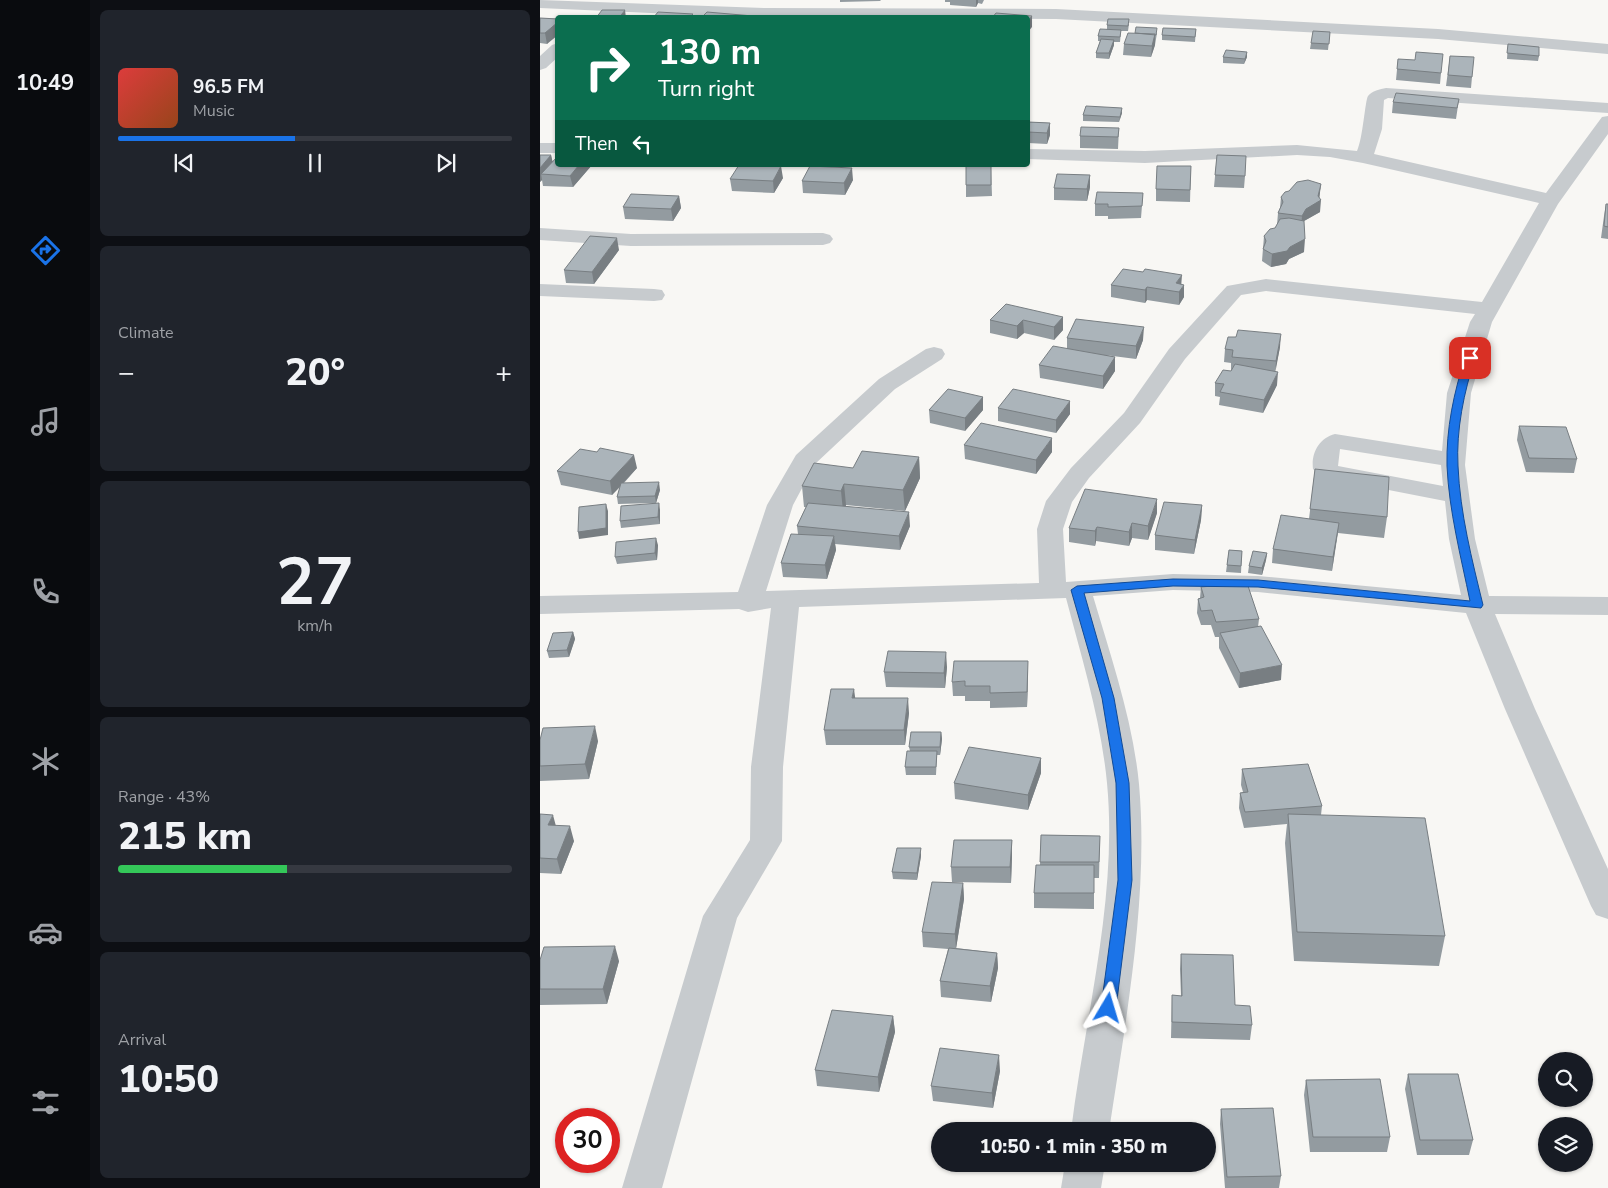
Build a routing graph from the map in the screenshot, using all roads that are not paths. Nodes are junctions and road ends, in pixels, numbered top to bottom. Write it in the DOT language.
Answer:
graph roads {
  1 [pos="540,3"];
  2 [pos="600,6"];
  3 [pos="820,10"];
  4 [pos="591,15"];
  5 [pos="1608,49"];
  6 [pos="555,51"];
  7 [pos="540,65"];
  8 [pos="1608,108"];
  9 [pos="1608,121"];
  10 [pos="540,148"];
  11 [pos="555,148"];
  12 [pos="1030,154"];
  13 [pos="1362,157"];
  14 [pos="1551,200"];
  15 [pos="540,234"];
  16 [pos="823,239"];
  17 [pos="540,290"];
  18 [pos="654,295"];
  19 [pos="1489,308"];
  20 [pos="934,354"];
  21 [pos="1453,460"];
  22 [pos="1457,496"];
  23 [pos="1065,591"];
  24 [pos="786,601"];
  25 [pos="748,602"];
  26 [pos="540,605"];
  27 [pos="1477,605"];
  28 [pos="1608,606"];
  29 [pos="1608,906"];
  30 [pos="1092,1122"];
  31 [pos="1083,1172"];
  32 [pos="642,1188"];
  33 [pos="1080,1188"];
  1 -- 2 [label="street"];
  2 -- 3 [label="street"];
  2 -- 4 [label="street"];
  3 -- 5 [label="street"];
  6 -- 7 [label="street"];
  8 -- 13 [label="street"];
  9 -- 14 [label="street"];
  10 -- 11 [label="street"];
  12 -- 13 [label="street"];
  13 -- 14 [label="street"];
  14 -- 19 [label="street"];
  15 -- 16 [label="street"];
  17 -- 18 [label="street"];
  19 -- 21 [label="street"];
  19 -- 23 [label="street"];
  20 -- 25 [label="street"];
  21 -- 22 [label="street"];
  21 -- 22 [label="street"];
  22 -- 27 [label="street"];
  23 -- 24 [label="street"];
  23 -- 27 [label="street"];
  23 -- 30 [label="street"];
  24 -- 25 [label="street"];
  24 -- 32 [label="street"];
  25 -- 26 [label="street"];
  27 -- 28 [label="street"];
  27 -- 29 [label="street"];
  31 -- 33 [label="street"];
}
